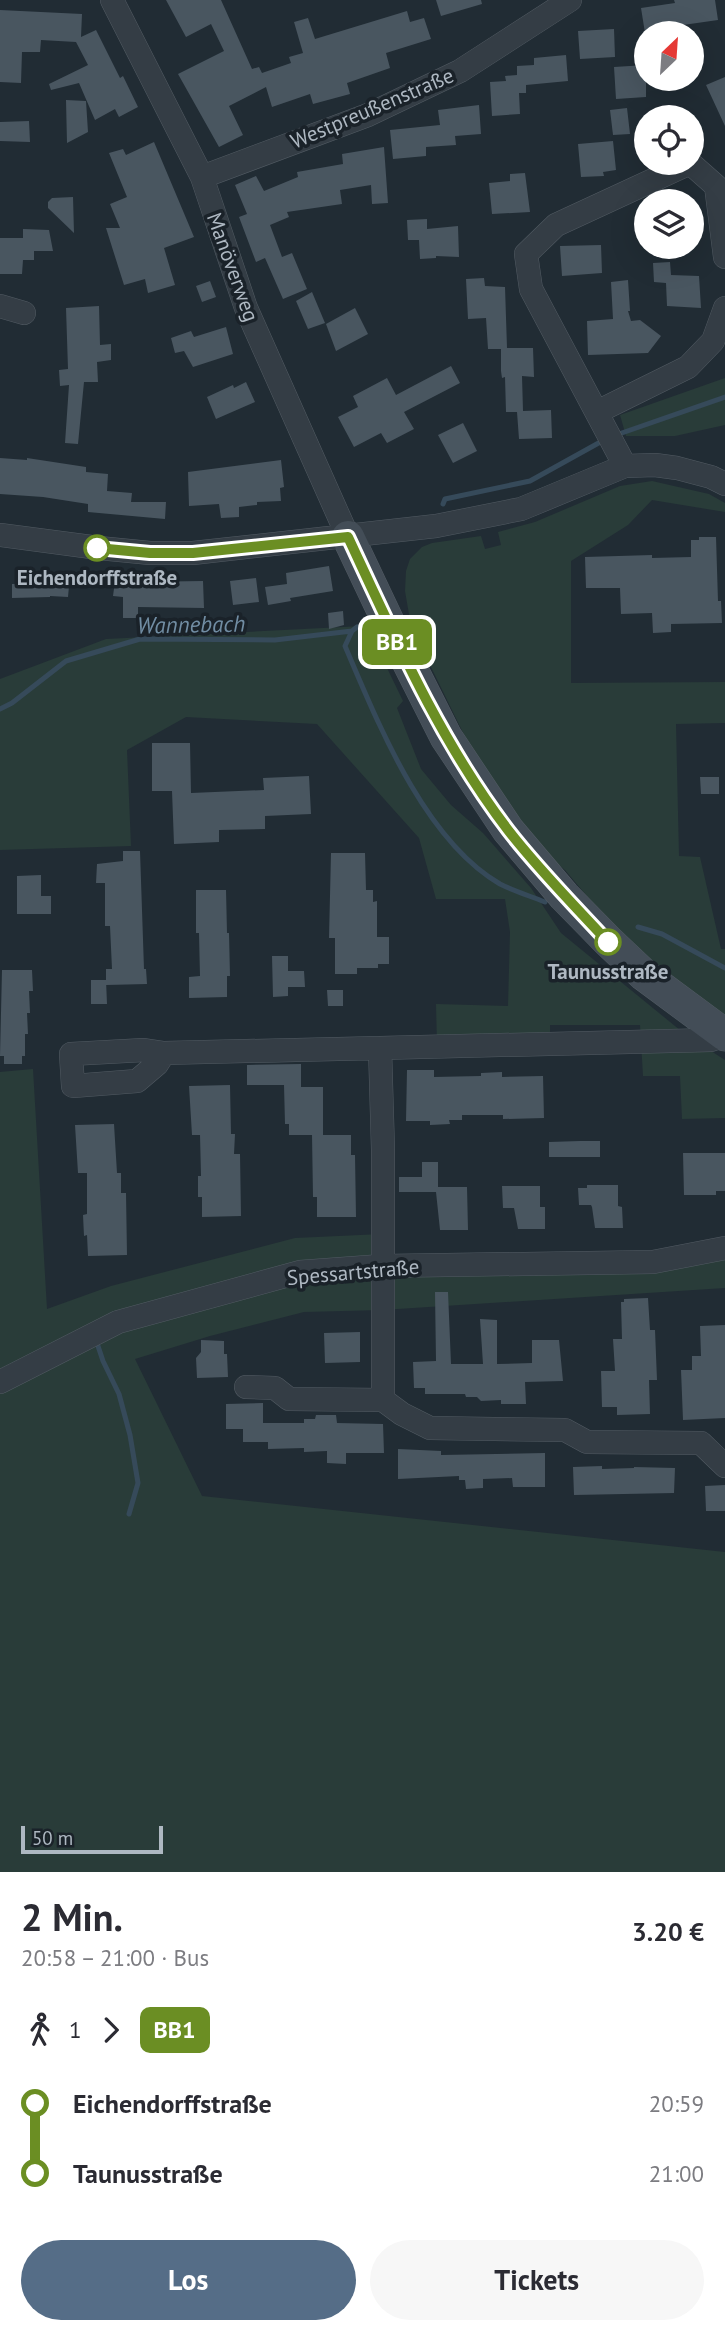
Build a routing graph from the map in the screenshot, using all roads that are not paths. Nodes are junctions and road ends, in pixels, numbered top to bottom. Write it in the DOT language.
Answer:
graph roads {
  1 [pos="112,0"];
  2 [pos="570,0"];
  3 [pos="202,177"];
  4 [pos="725,257"];
  5 [pos="0,306"];
  6 [pos="725,308"];
  7 [pos="24,313"];
  8 [pos="600,419"];
  9 [pos="621,458"];
  10 [pos="725,484"];
  11 [pos="0,535"];
  12 [pos="348,537"];
  13 [pos="725,1035"];
  14 [pos="380,1048"];
  15 [pos="163,1053"];
  16 [pos="725,1248"];
  17 [pos="382,1266"];
  18 [pos="0,1382"];
  19 [pos="246,1387"];
  20 [pos="383,1400"];
  21 [pos="725,1466"];
  1 -- 3 [label="street, Manöverweg"];
  2 -- 3 [label="street, Westpreußenstraße"];
  3 -- 12 [label="street, Manöverweg"];
  4 -- 8 [label="street"];
  5 -- 7 [label="street"];
  6 -- 8 [label="street"];
  8 -- 9 [label="street"];
  9 -- 10 [label="street"];
  9 -- 12 [label="street"];
  11 -- 12 [label="street"];
  12 -- 13 [label="street"];
  13 -- 14 [label="street"];
  14 -- 15 [label="street"];
  14 -- 17 [label="street"];
  16 -- 17 [label="street, Spessartstraße"];
  17 -- 18 [label="street, Spessartstraße"];
  17 -- 20 [label="street"];
  19 -- 20 [label="street"];
  20 -- 21 [label="street"];
}
